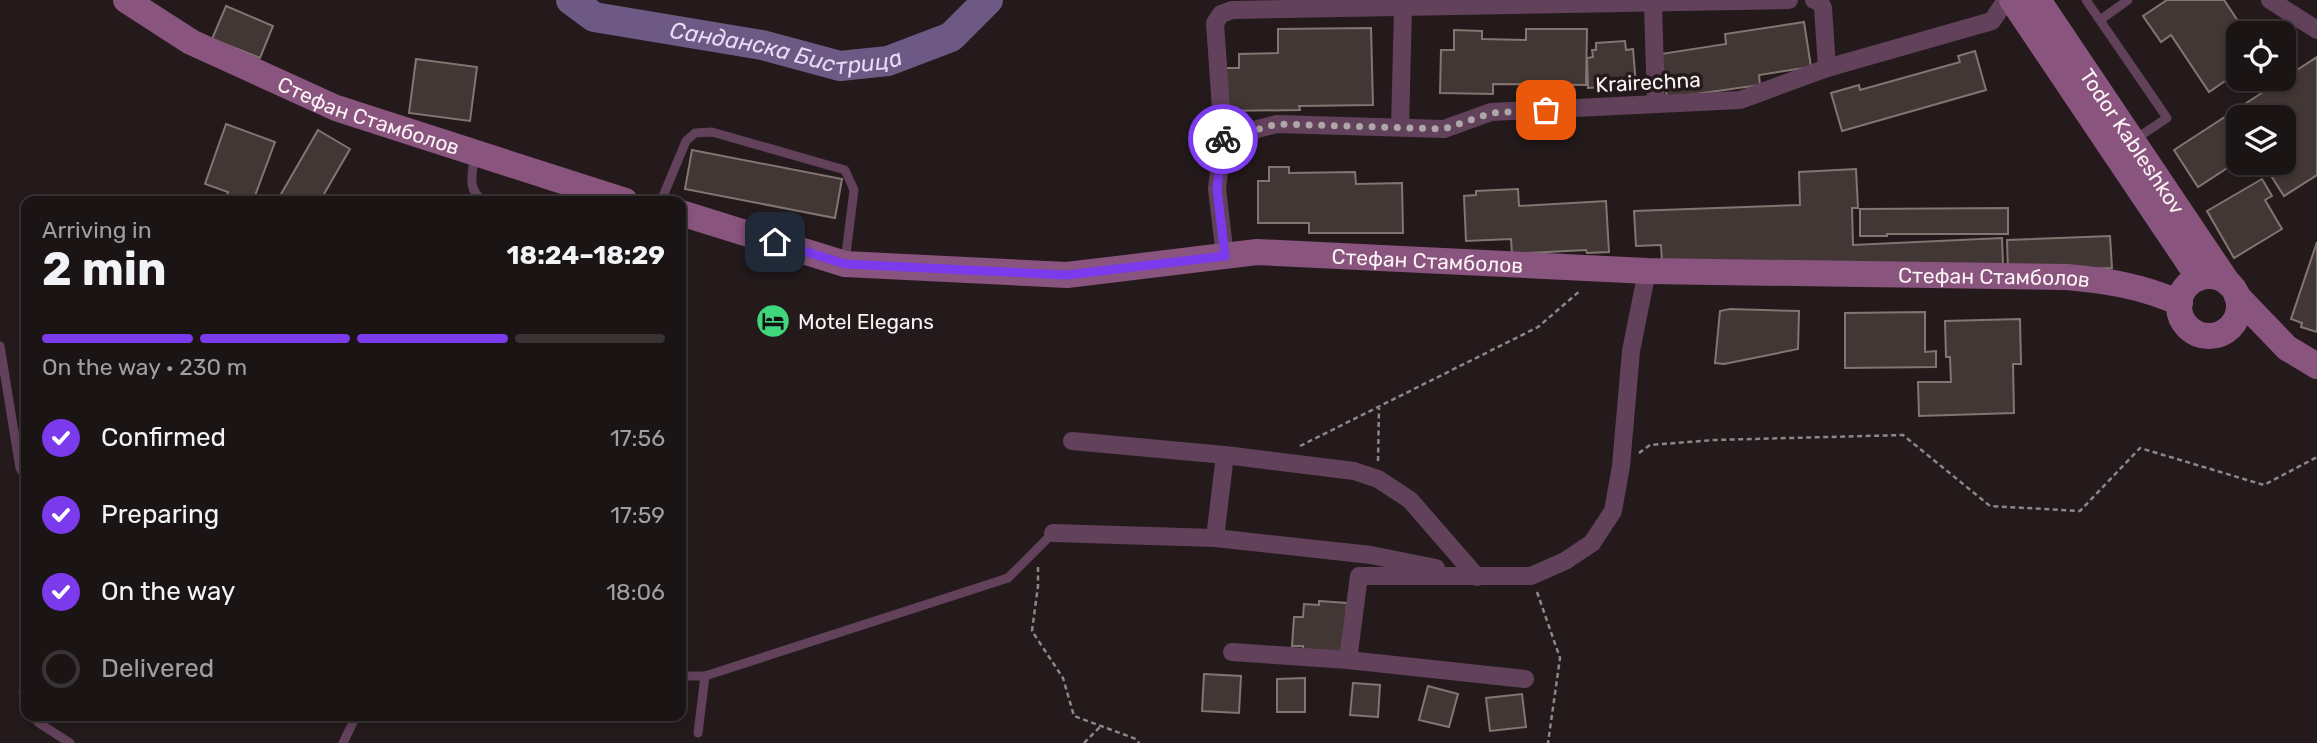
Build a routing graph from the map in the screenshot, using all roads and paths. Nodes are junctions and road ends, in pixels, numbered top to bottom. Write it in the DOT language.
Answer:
graph roads {
  1 [pos="125,0"];
  2 [pos="1788,0"];
  3 [pos="1814,0"];
  4 [pos="2006,0"];
  5 [pos="2012,0"];
  6 [pos="2038,0"];
  7 [pos="2086,0"];
  8 [pos="2128,0"];
  9 [pos="2270,0"];
  10 [pos="1653,4"];
  11 [pos="1403,8"];
  12 [pos="2100,20"];
  13 [pos="2317,30"];
  14 [pos="1827,68"];
  15 [pos="1656,104"];
  16 [pos="1400,127"];
  17 [pos="1223,138"];
  18 [pos="2124,146"];
  19 [pos="475,153"];
  20 [pos="478,196"];
  21 [pos="609,196"];
  22 [pos="663,196"];
  23 [pos="686,215"];
  24 [pos="1225,256"];
  25 [pos="845,264"];
  26 [pos="1604,270"];
  27 [pos="1647,271"];
  28 [pos="2199,278"];
  29 [pos="2233,290"];
  30 [pos="2180,303"];
  31 [pos="2222,332"];
  32 [pos="0,346"];
  33 [pos="2287,348"];
  34 [pos="2317,366"];
  35 [pos="1379,408"];
  36 [pos="1072,441"];
  37 [pos="1225,455"];
  38 [pos="2317,457"];
  39 [pos="1271,460"];
  40 [pos="1621,466"];
  41 [pos="21,470"];
  42 [pos="1378,479"];
  43 [pos="1053,533"];
  44 [pos="1214,538"];
  45 [pos="1037,549"];
  46 [pos="1531,576"];
  47 [pos="1477,577"];
  48 [pos="1232,652"];
  49 [pos="1349,660"];
  50 [pos="686,676"];
  51 [pos="705,676"];
  52 [pos="1525,679"];
  53 [pos="37,721"];
  54 [pos="354,721"];
  55 [pos="1102,725"];
  56 [pos="698,733"];
  57 [pos="70,743"];
  58 [pos="343,743"];
  59 [pos="1084,743"];
  60 [pos="1139,743"];
  61 [pos="1548,743"];
  1 -- 19 [label="street, Стефан Стамболов"];
  2 -- 10 [label="street"];
  3 -- 14 [label="street"];
  4 -- 14 [label="street, Krairechna"];
  5 -- 18 [label="street, Todor Kableshkov"];
  6 -- 18 [label="street, Todor Kableshkov"];
  7 -- 12 [label="lane"];
  8 -- 12 [label="lane"];
  9 -- 13 [label="street"];
  10 -- 11 [label="street"];
  10 -- 15 [label="street"];
  11 -- 16 [label="street"];
  11 -- 17 [label="street"];
  12 -- 18 [label="lane"];
  14 -- 15 [label="street, Krairechna"];
  15 -- 16 [label="street, Krairechna"];
  16 -- 17 [label="street, Krairechna"];
  17 -- 24 [label="street"];
  18 -- 28 [label="street, Todor Kableshkov"];
  18 -- 29 [label="street, Todor Kableshkov"];
  19 -- 20 [label="lane"];
  19 -- 21 [label="street, Стефан Стамболов"];
  22 -- 25 [label="lane"];
  23 -- 25 [label="street, Стефан Стамболов"];
  24 -- 25 [label="street, Стефан Стамболов"];
  24 -- 26 [label="street, Стефан Стамболов"];
  26 -- 27 [label="street, Стефан Стамболов"];
  26 -- 35 [label="path"];
  27 -- 30 [label="street, Стефан Стамболов"];
  27 -- 40 [label="street"];
  28 -- 29 [label="street"];
  28 -- 30 [label="street"];
  29 -- 31 [label="street"];
  29 -- 33 [label="street"];
  30 -- 31 [label="street"];
  31 -- 33 [label="street"];
  32 -- 41 [label="lane"];
  33 -- 34 [label="street"];
  35 -- 39 [label="path"];
  35 -- 42 [label="path"];
  36 -- 37 [label="street"];
  37 -- 39 [label="street"];
  37 -- 44 [label="street"];
  38 -- 40 [label="path"];
  39 -- 42 [label="street"];
  40 -- 46 [label="street"];
  42 -- 47 [label="street"];
  43 -- 44 [label="street"];
  43 -- 45 [label="lane"];
  44 -- 47 [label="street"];
  45 -- 51 [label="lane"];
  45 -- 55 [label="path"];
  46 -- 47 [label="street"];
  46 -- 61 [label="path"];
  47 -- 49 [label="street"];
  48 -- 49 [label="street"];
  49 -- 52 [label="street"];
  50 -- 51 [label="lane"];
  51 -- 56 [label="lane"];
  53 -- 57 [label="lane"];
  54 -- 58 [label="lane"];
  55 -- 59 [label="path"];
  55 -- 60 [label="path"];
}
